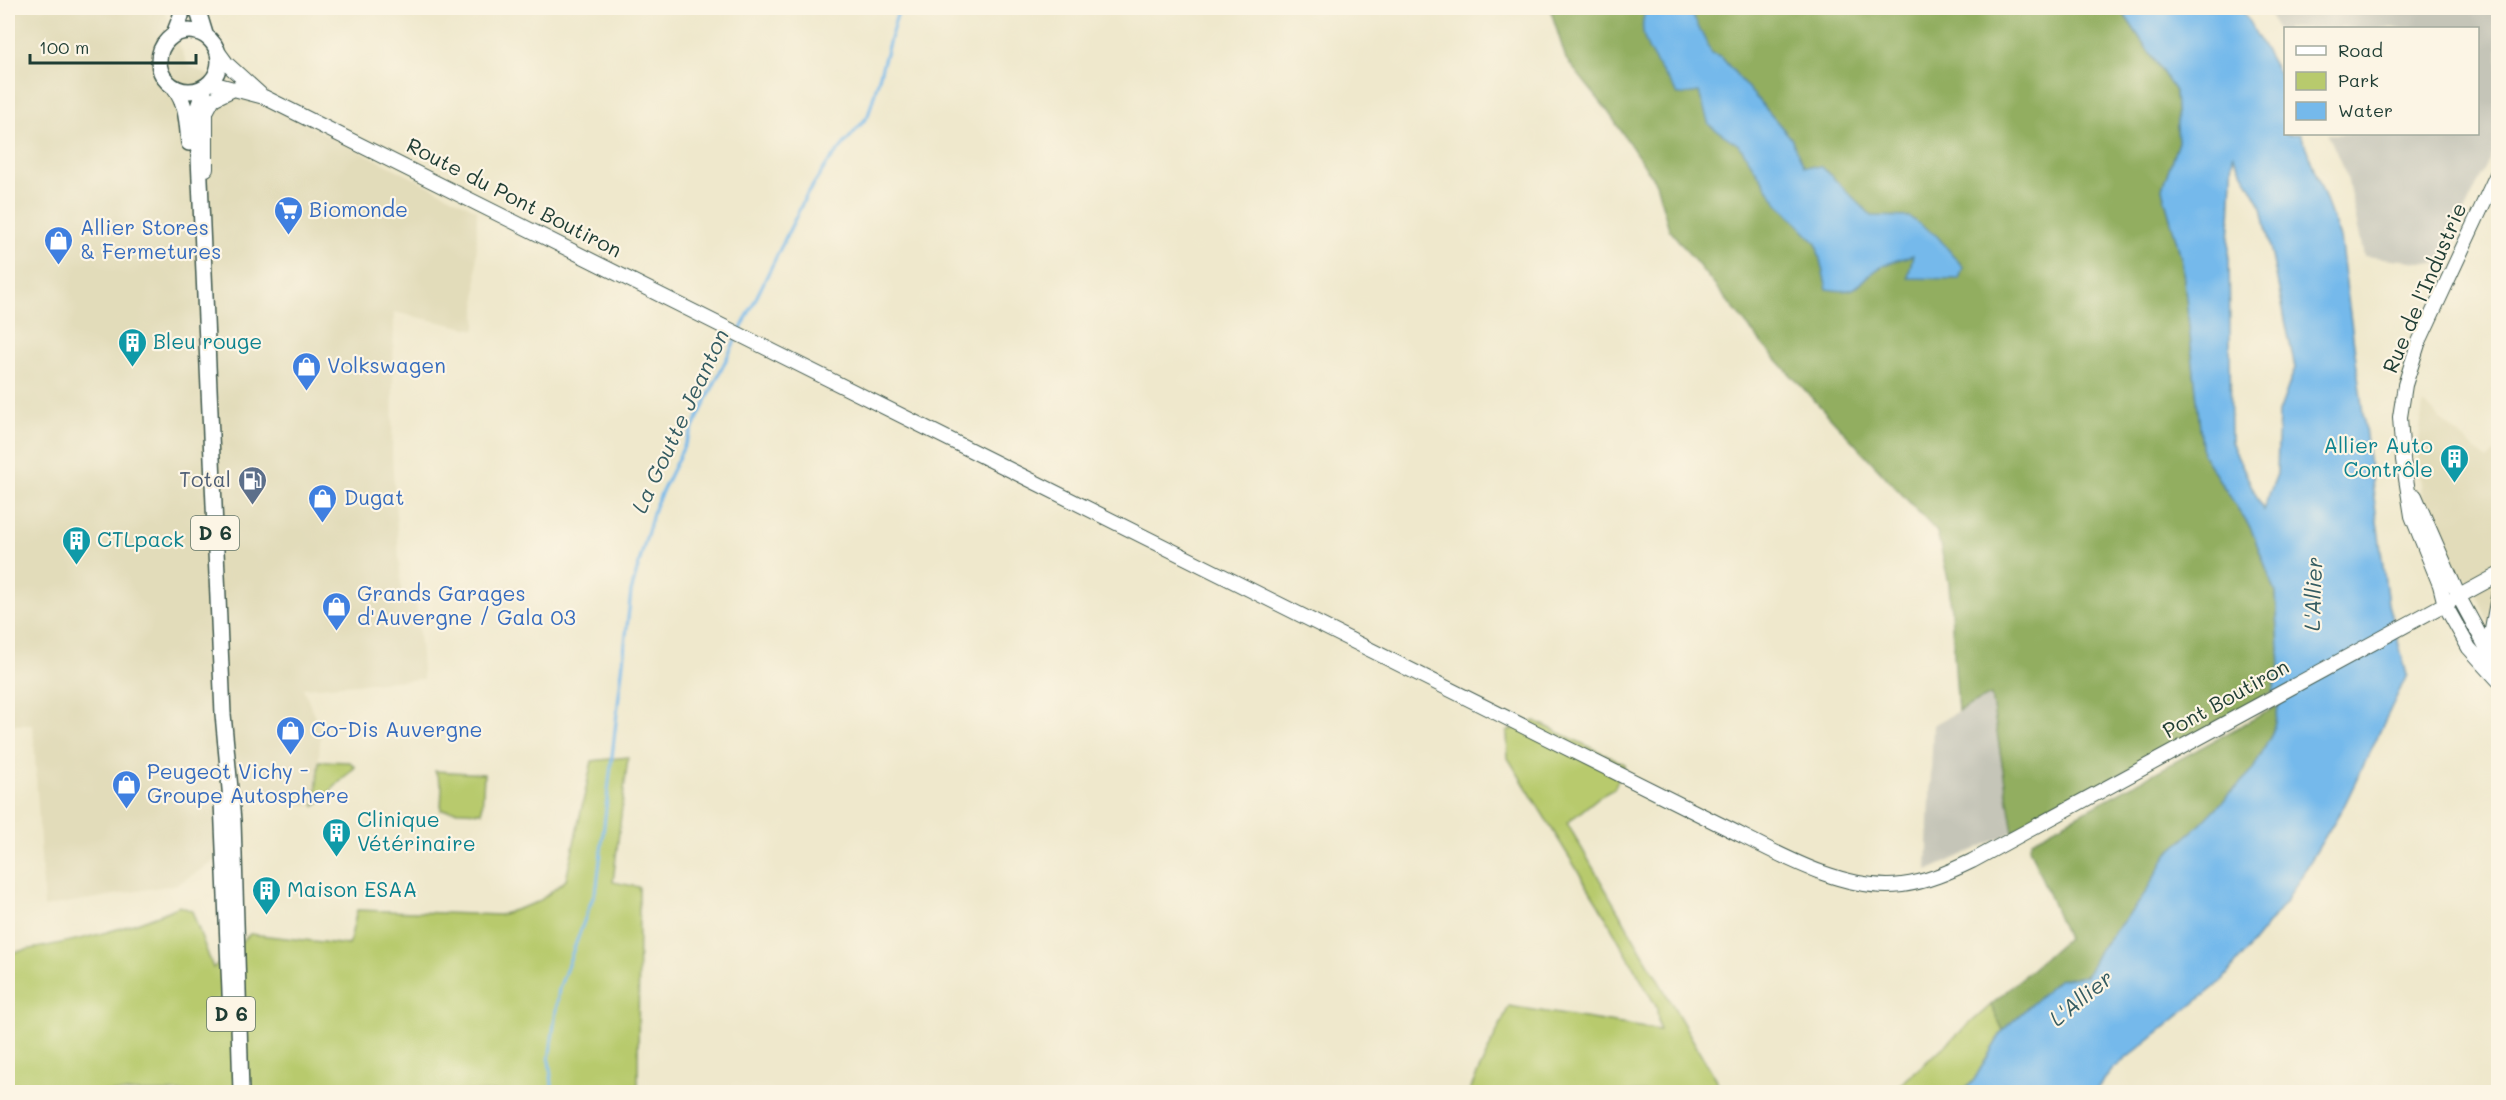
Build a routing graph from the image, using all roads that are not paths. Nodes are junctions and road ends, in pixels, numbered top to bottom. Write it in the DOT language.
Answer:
graph roads {
  1 [pos="181,8"];
  2 [pos="197,8"];
  3 [pos="174,34"];
  4 [pos="205,34"];
  5 [pos="219,53"];
  6 [pos="208,85"];
  7 [pos="174,87"];
  8 [pos="236,88"];
  9 [pos="264,97"];
  10 [pos="2499,172"];
  11 [pos="204,226"];
  12 [pos="744,337"];
  13 [pos="207,352"];
  14 [pos="2403,460"];
  15 [pos="2499,575"];
  16 [pos="2459,597"];
  17 [pos="2499,597"];
  18 [pos="2445,605"];
  19 [pos="2498,672"];
  20 [pos="240,1092"];
  1 -- 3 [label="main road"];
  2 -- 4 [label="main road"];
  3 -- 4 [label="main road"];
  3 -- 7 [label="main road"];
  4 -- 5 [label="main road"];
  5 -- 6 [label="main road"];
  5 -- 9 [label="main road, Route du Pont Boutiron"];
  6 -- 7 [label="main road"];
  6 -- 8 [label="main road, Route du Pont Boutiron"];
  6 -- 11 [label="main road, D 6"];
  7 -- 13 [label="main road, D 6"];
  8 -- 9 [label="main road, Route du Pont Boutiron"];
  8 -- 11 [label="main road"];
  9 -- 12 [label="main road, Route du Pont Boutiron"];
  10 -- 14 [label="main road, Rue de l'Industrie"];
  11 -- 13 [label="main road, D 6"];
  12 -- 18 [label="main road, Pont Boutiron"];
  13 -- 20 [label="main road, D 6"];
  14 -- 16 [label="main road, Rue de l'Industrie"];
  14 -- 18 [label="main road, Rue de l'Industrie"];
  15 -- 16 [label="main road, Pont Boutiron"];
  16 -- 18 [label="main road, Pont Boutiron"];
  16 -- 19 [label="main road, Rue de l'Industrie"];
  17 -- 19 [label="main road"];
  18 -- 19 [label="main road, Rue de l'Industrie"];
}
